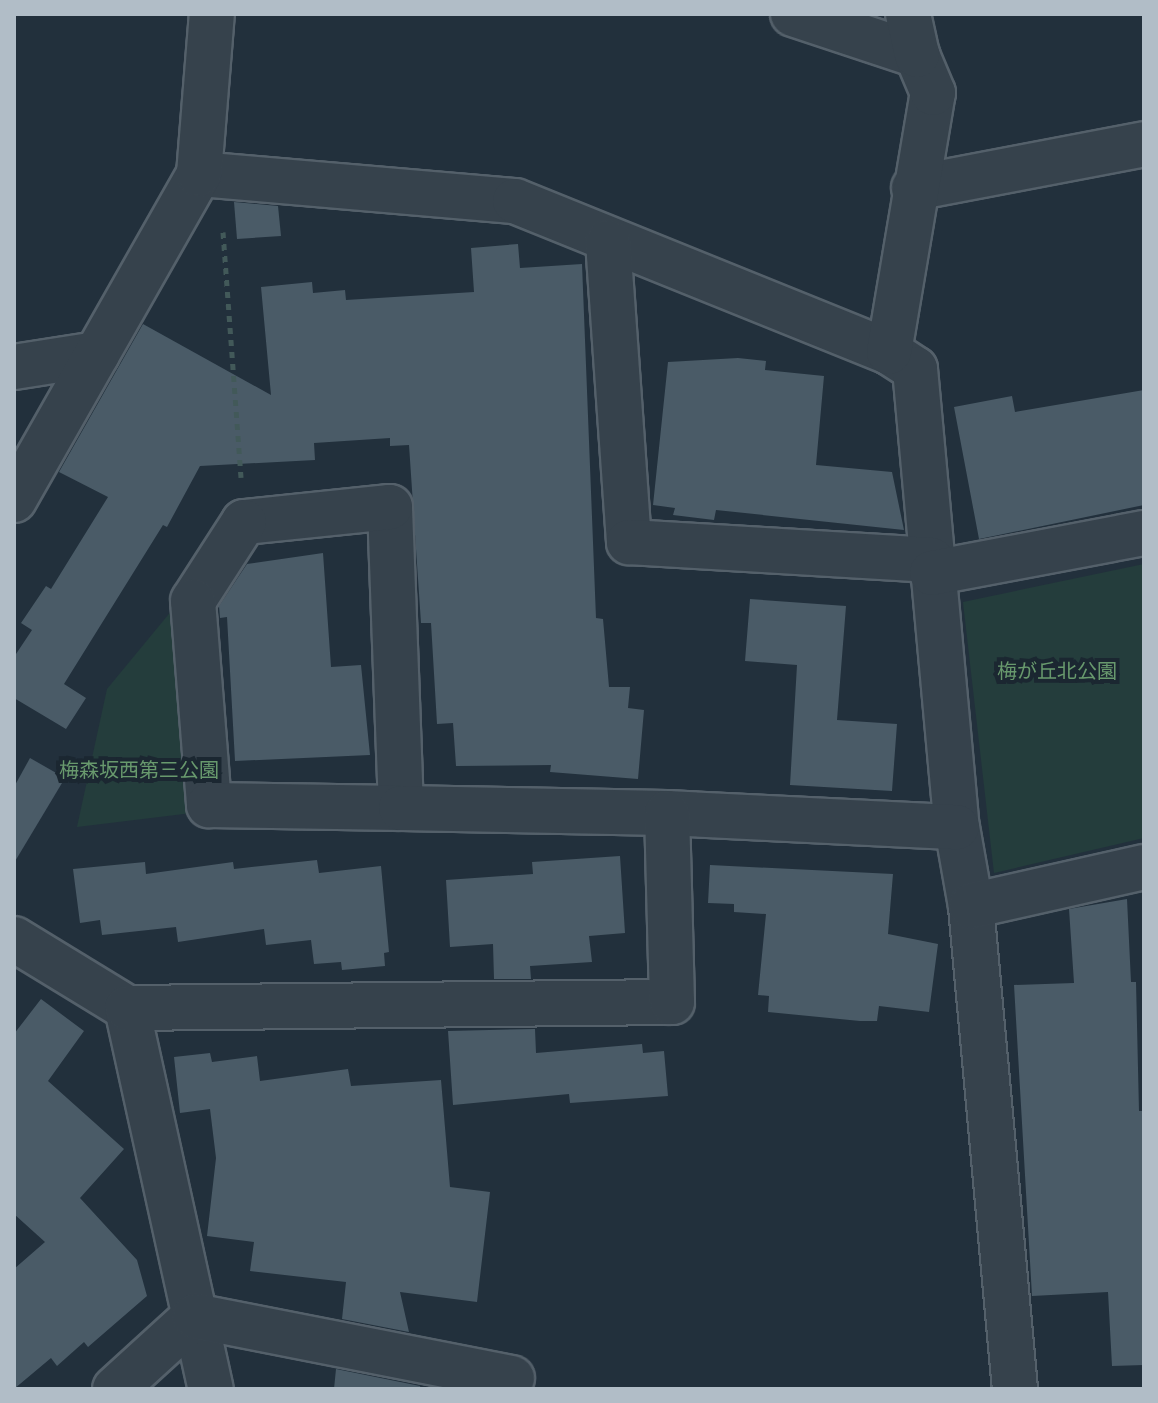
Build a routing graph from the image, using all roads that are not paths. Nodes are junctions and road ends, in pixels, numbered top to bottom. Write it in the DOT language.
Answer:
graph roads {
  1 [pos="212,14"];
  2 [pos="793,14"];
  3 [pos="913,35"];
  4 [pos="1144,144"];
  5 [pos="209,175"];
  6 [pos="914,188"];
  7 [pos="608,242"];
  8 [pos="889,352"];
  9 [pos="97,354"];
  10 [pos="14,367"];
  11 [pos="14,500"];
  12 [pos="1144,533"];
  13 [pos="932,566"];
  14 [pos="401,808"];
  15 [pos="667,813"];
  16 [pos="957,827"];
  17 [pos="1144,867"];
  18 [pos="971,906"];
  19 [pos="14,939"];
  20 [pos="127,1008"];
  21 [pos="195,1316"];
  22 [pos="512,1378"];
  23 [pos="115,1389"];
  24 [pos="211,1389"];
  25 [pos="1015,1389"];
  1 -- 5 [label="street"];
  2 -- 3 [label="street"];
  3 -- 6 [label="street"];
  4 -- 6 [label="street"];
  5 -- 7 [label="street"];
  5 -- 9 [label="street"];
  6 -- 8 [label="street"];
  7 -- 8 [label="street"];
  7 -- 13 [label="street"];
  8 -- 13 [label="street"];
  9 -- 10 [label="street"];
  9 -- 11 [label="street"];
  12 -- 13 [label="street"];
  13 -- 16 [label="street"];
  14 -- 14 [label="street"];
  14 -- 15 [label="street"];
  15 -- 16 [label="street"];
  15 -- 20 [label="street"];
  16 -- 18 [label="street"];
  17 -- 18 [label="street"];
  18 -- 25 [label="street"];
  19 -- 20 [label="street"];
  20 -- 21 [label="street"];
  21 -- 22 [label="street"];
  21 -- 23 [label="street"];
  21 -- 24 [label="street"];
}
